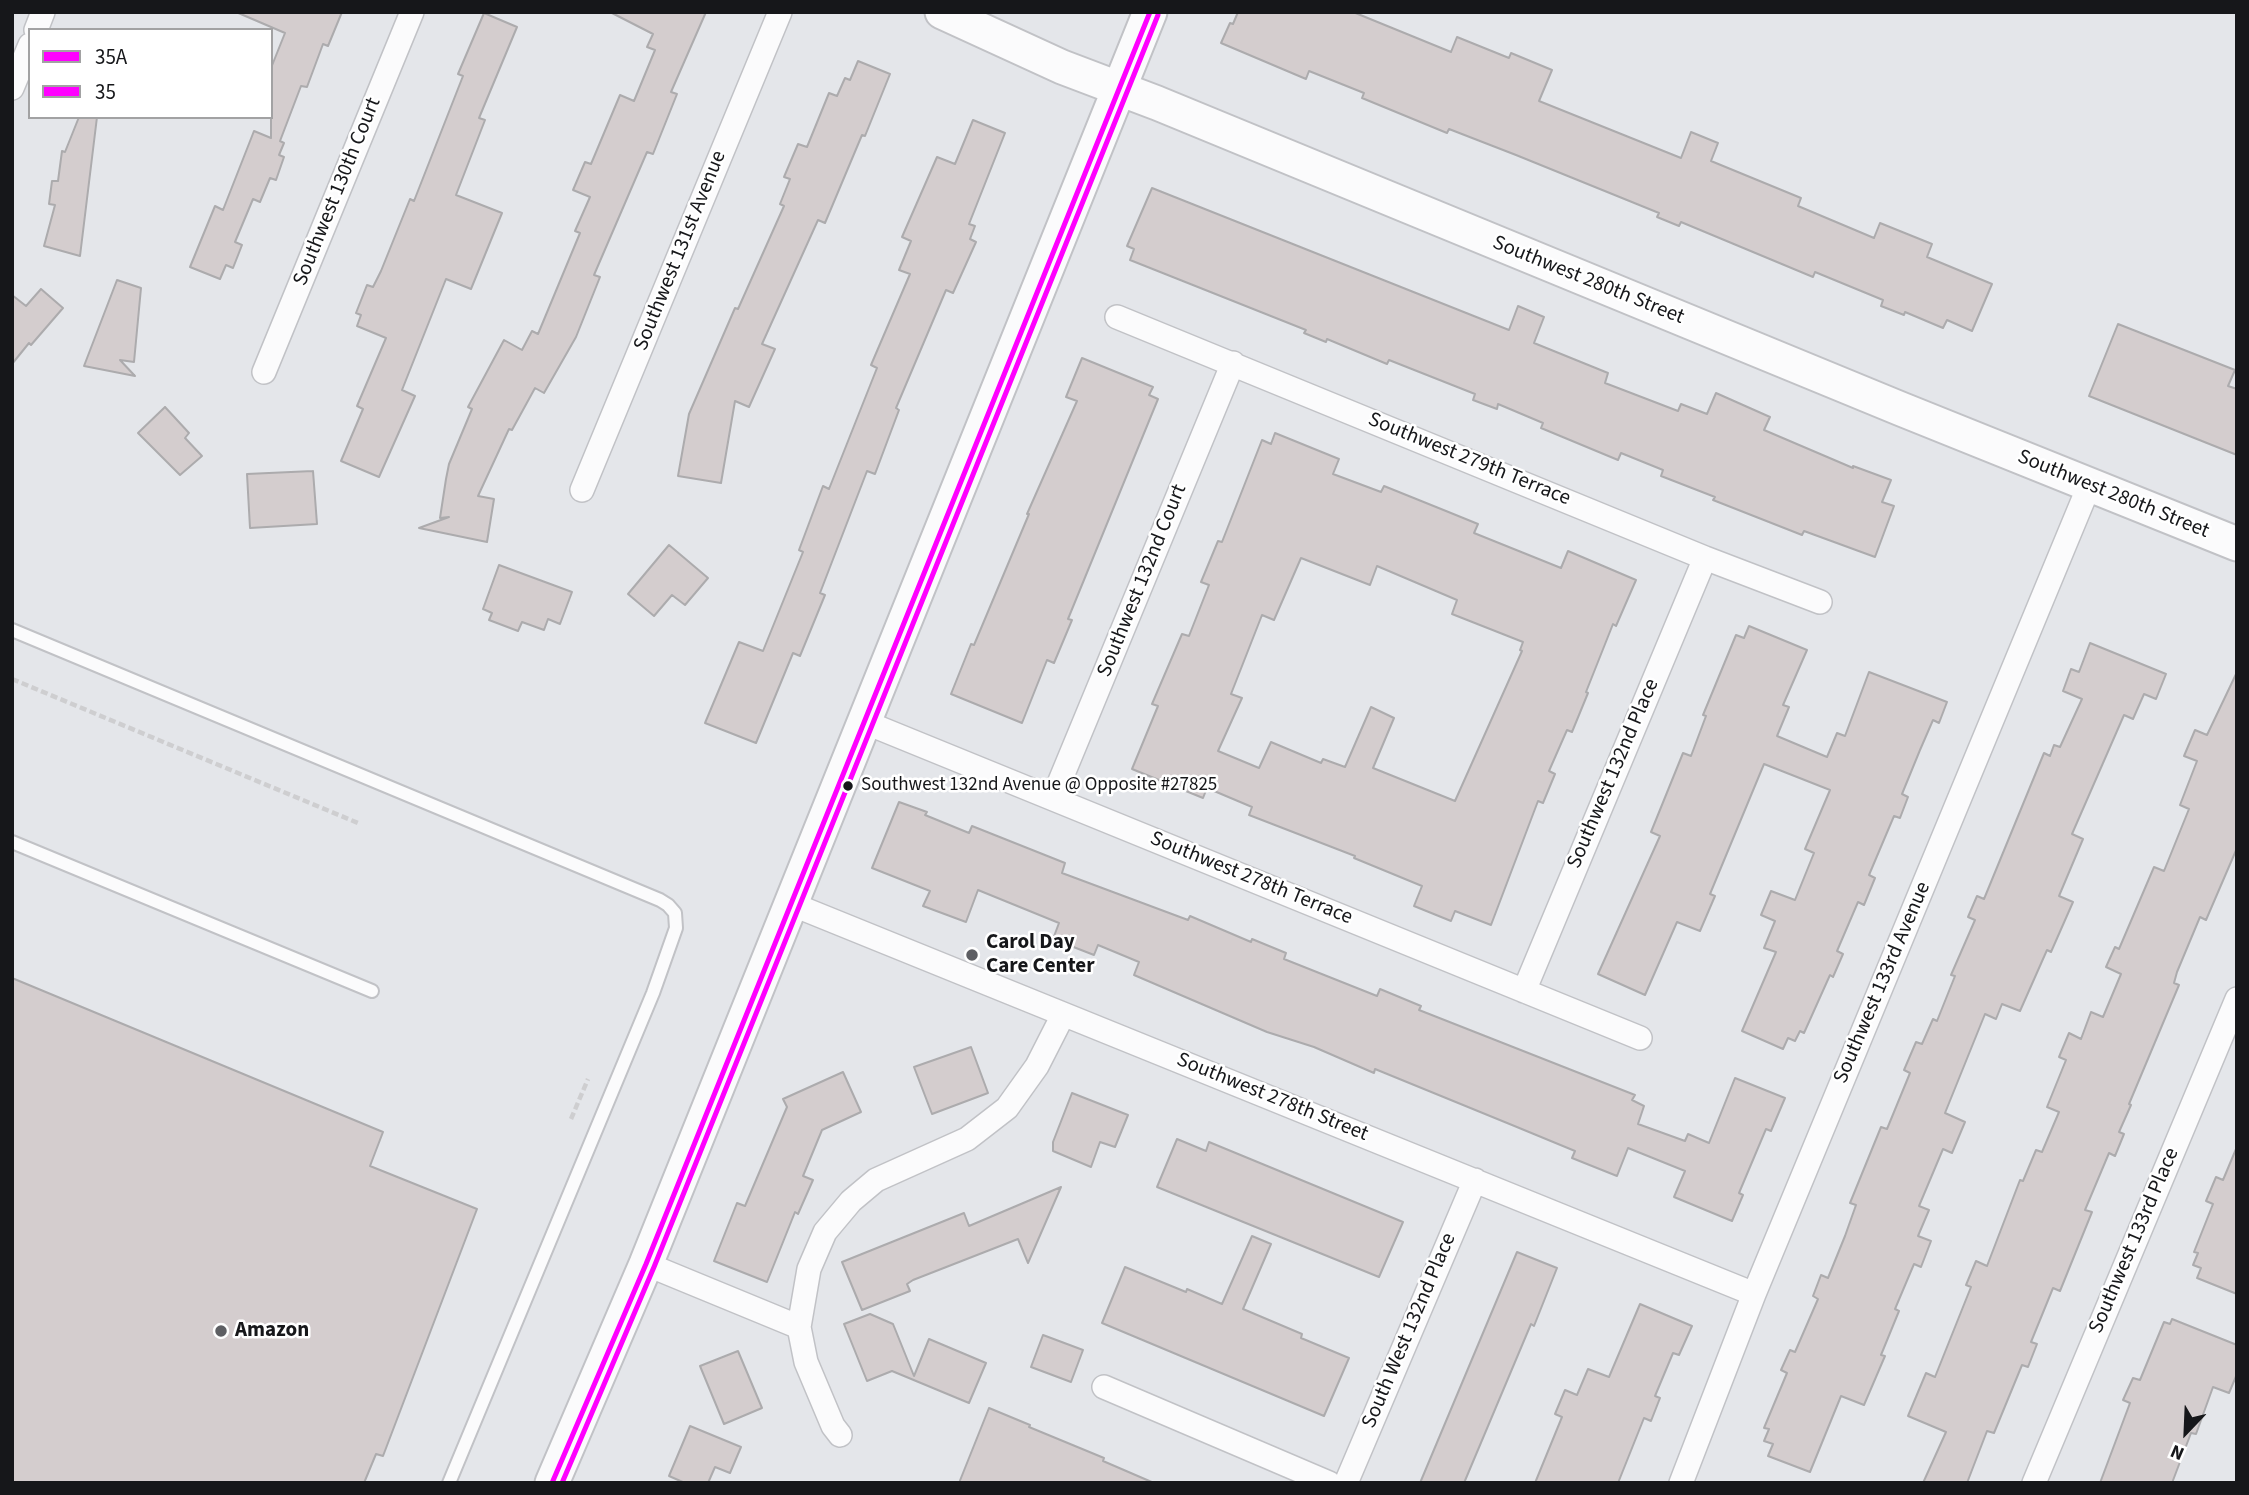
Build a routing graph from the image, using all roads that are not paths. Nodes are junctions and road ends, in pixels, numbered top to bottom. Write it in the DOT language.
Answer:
graph roads {
  1 [pos="412,12"];
  2 [pos="779,12"];
  3 [pos="942,12"];
  4 [pos="1150,12"];
  5 [pos="28,51"];
  6 [pos="12,88"];
  7 [pos="1118,88"];
  8 [pos="1117,317"];
  9 [pos="1233,363"];
  10 [pos="264,372"];
  11 [pos="2089,486"];
  12 [pos="582,490"];
  13 [pos="2237,544"];
  14 [pos="1705,558"];
  15 [pos="1820,602"];
  16 [pos="12,630"];
  17 [pos="862,721"];
  18 [pos="1053,798"];
  19 [pos="12,842"];
  20 [pos="789,903"];
  21 [pos="372,991"];
  22 [pos="1524,991"];
  23 [pos="2237,999"];
  24 [pos="1063,1015"];
  25 [pos="1640,1038"];
  26 [pos="1475,1180"];
  27 [pos="646,1264"];
  28 [pos="1754,1294"];
  29 [pos="799,1327"];
  30 [pos="1104,1387"];
  31 [pos="840,1435"];
  32 [pos="449,1483"];
  33 [pos="552,1483"];
  34 [pos="1329,1483"];
  35 [pos="1346,1483"];
  36 [pos="1681,1483"];
  37 [pos="2034,1483"];
  1 -- 10 [label="street, Southwest 130th Court"];
  2 -- 12 [label="street, Southwest 131st Avenue"];
  3 -- 7 [label="street, Southwest 280th Street"];
  4 -- 7 [label="street"];
  5 -- 6 [label="street"];
  7 -- 11 [label="street, Southwest 280th Street"];
  7 -- 17 [label="street"];
  8 -- 9 [label="street, Southwest 279th Terrace"];
  9 -- 14 [label="street, Southwest 279th Terrace"];
  9 -- 18 [label="street, Southwest 132nd Court"];
  11 -- 13 [label="street, Southwest 280th Street"];
  11 -- 28 [label="street, Southwest 133rd Avenue"];
  14 -- 15 [label="street, Southwest 279th Terrace"];
  14 -- 22 [label="street, Southwest 132nd Place"];
  16 -- 32 [label="lane"];
  17 -- 18 [label="street, Southwest 278th Terrace"];
  17 -- 20 [label="street"];
  18 -- 22 [label="street, Southwest 278th Terrace"];
  19 -- 21 [label="lane"];
  20 -- 24 [label="street, Southwest 278th Street"];
  20 -- 27 [label="street"];
  22 -- 25 [label="street, Southwest 278th Terrace"];
  23 -- 37 [label="street, Southwest 133rd Place"];
  24 -- 26 [label="street, Southwest 278th Street"];
  24 -- 29 [label="street"];
  26 -- 28 [label="street, Southwest 278th Street"];
  26 -- 35 [label="street, South West 132nd Place"];
  27 -- 29 [label="street"];
  27 -- 33 [label="street"];
  28 -- 36 [label="street, Southwest 133rd Avenue"];
  29 -- 31 [label="street"];
  30 -- 34 [label="street"];
}
